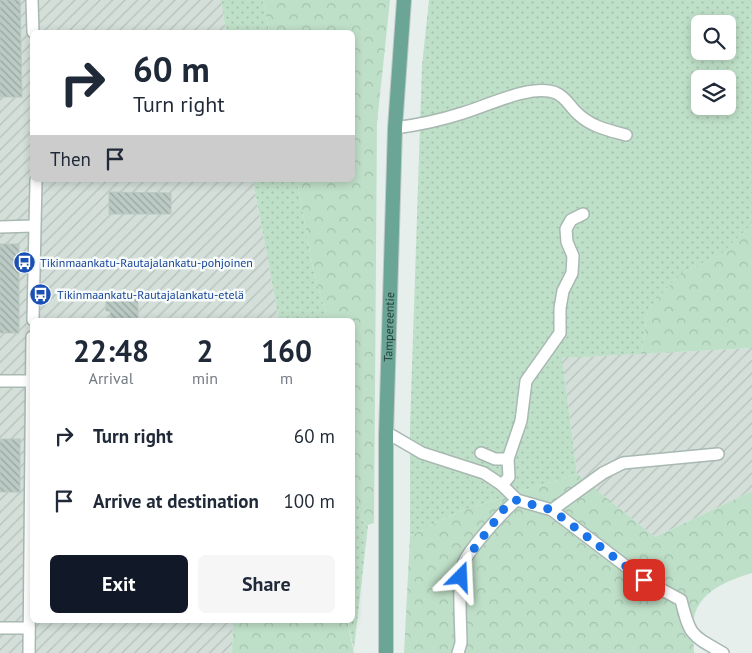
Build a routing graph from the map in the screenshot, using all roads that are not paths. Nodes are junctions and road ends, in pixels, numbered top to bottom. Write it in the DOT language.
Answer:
graph roads {
  1 [pos="32,0"];
  2 [pos="404,0"];
  3 [pos="33,30"];
  4 [pos="395,128"];
  5 [pos="626,135"];
  6 [pos="36,182"];
  7 [pos="583,214"];
  8 [pos="34,226"];
  9 [pos="0,227"];
  10 [pos="33,318"];
  11 [pos="0,380"];
  12 [pos="30,381"];
  13 [pos="386,432"];
  14 [pos="482,453"];
  15 [pos="718,454"];
  16 [pos="508,459"];
  17 [pos="502,485"];
  18 [pos="516,500"];
  19 [pos="552,510"];
  20 [pos="30,546"];
  21 [pos="0,628"];
  22 [pos="29,628"];
  23 [pos="29,653"];
  24 [pos="386,653"];
  25 [pos="458,653"];
  26 [pos="723,653"];
  1 -- 3 [label="street"];
  2 -- 4 [label="main road, Tampereentie"];
  4 -- 5 [label="street"];
  4 -- 13 [label="main road, Tampereentie"];
  6 -- 8 [label="street"];
  7 -- 16 [label="street"];
  8 -- 9 [label="street"];
  8 -- 10 [label="street"];
  11 -- 12 [label="street"];
  13 -- 17 [label="street"];
  13 -- 24 [label="main road, Tampereentie"];
  14 -- 16 [label="street"];
  15 -- 19 [label="street"];
  16 -- 17 [label="street"];
  17 -- 18 [label="street"];
  18 -- 19 [label="street"];
  18 -- 25 [label="street"];
  19 -- 26 [label="street"];
  20 -- 22 [label="street"];
  21 -- 22 [label="street"];
  22 -- 23 [label="street"];
}
